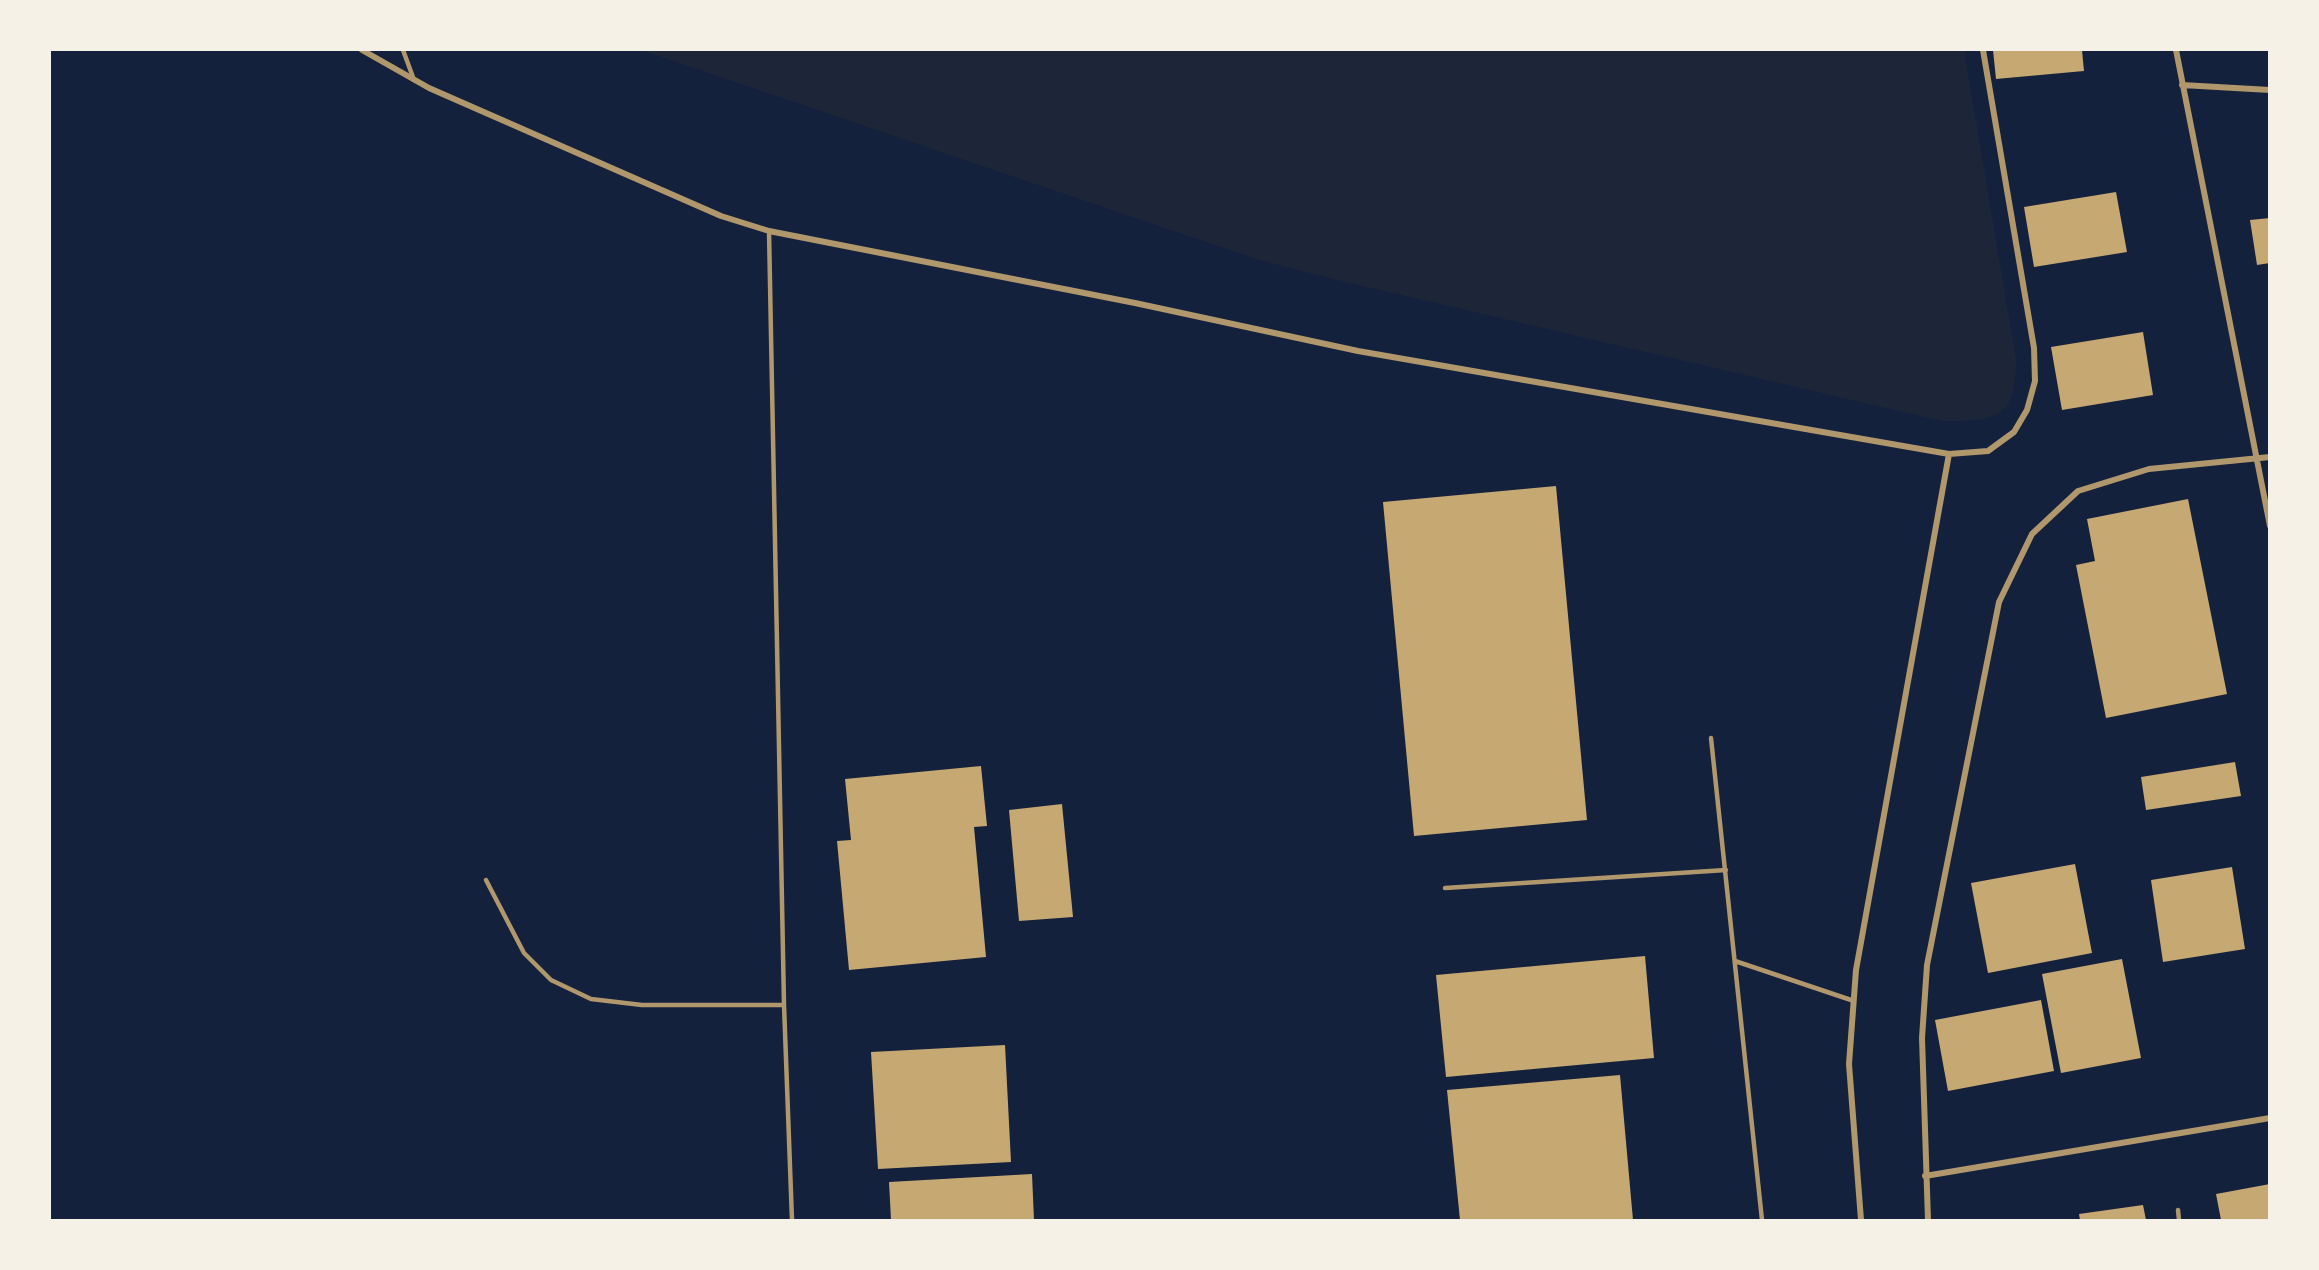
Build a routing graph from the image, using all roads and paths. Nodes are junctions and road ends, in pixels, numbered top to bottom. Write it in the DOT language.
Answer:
graph roads {
  1 [pos="362,50"];
  2 [pos="403,50"];
  3 [pos="1983,50"];
  4 [pos="2176,50"];
  5 [pos="414,80"];
  6 [pos="2182,85"];
  7 [pos="2270,90"];
  8 [pos="769,231"];
  9 [pos="1949,454"];
  10 [pos="2270,457"];
  11 [pos="2258,459"];
  12 [pos="2270,525"];
  13 [pos="1712,738"];
  14 [pos="1726,870"];
  15 [pos="486,880"];
  16 [pos="1445,888"];
  17 [pos="1735,960"];
  18 [pos="1854,1001"];
  19 [pos="784,1005"];
  20 [pos="2270,1118"];
  21 [pos="1925,1176"];
  22 [pos="2178,1210"];
  23 [pos="792,1221"];
  24 [pos="1762,1221"];
  25 [pos="1861,1221"];
  26 [pos="1928,1221"];
  27 [pos="2179,1221"];
  1 -- 5 [label="street"];
  2 -- 5 [label="lane"];
  3 -- 9 [label="street"];
  4 -- 6 [label="street"];
  5 -- 8 [label="street"];
  6 -- 7 [label="street"];
  6 -- 11 [label="street"];
  8 -- 9 [label="street"];
  8 -- 19 [label="lane"];
  9 -- 18 [label="street"];
  10 -- 11 [label="street"];
  11 -- 12 [label="street"];
  11 -- 21 [label="street"];
  13 -- 14 [label="lane"];
  14 -- 16 [label="lane"];
  14 -- 17 [label="lane"];
  15 -- 19 [label="lane"];
  17 -- 18 [label="lane"];
  17 -- 24 [label="lane"];
  18 -- 25 [label="street"];
  19 -- 23 [label="lane"];
  20 -- 21 [label="street"];
  21 -- 26 [label="street"];
  22 -- 27 [label="lane"];
}
